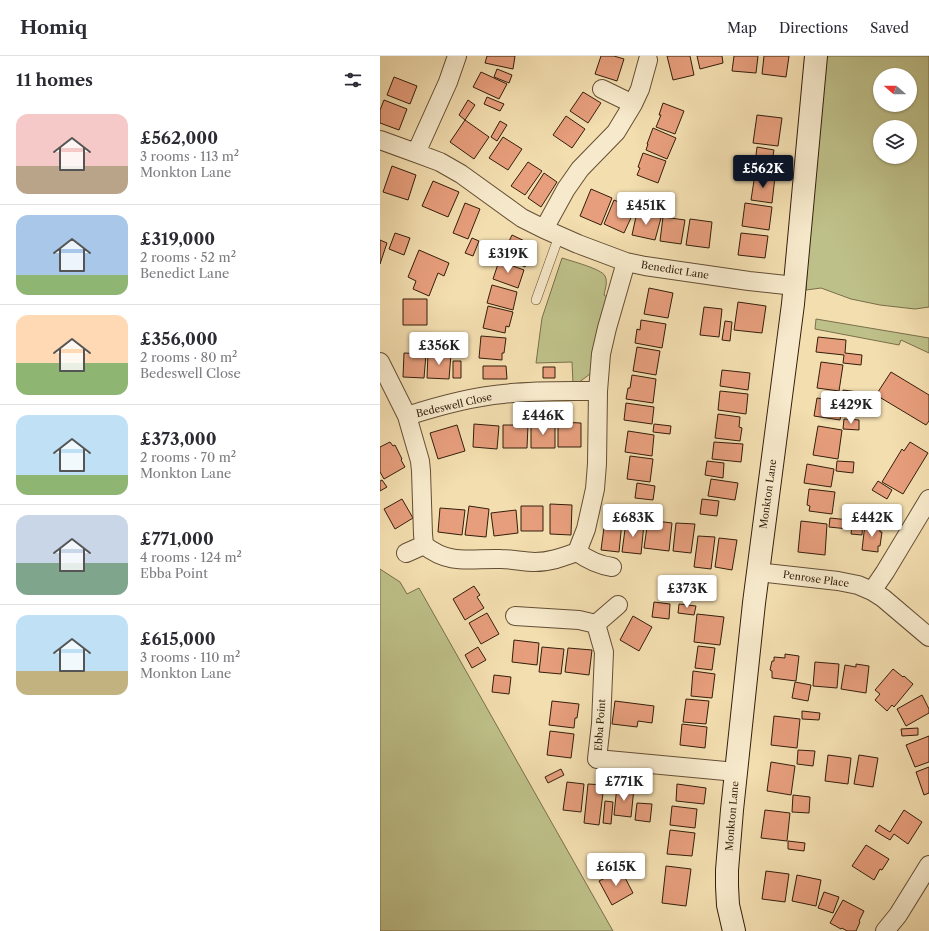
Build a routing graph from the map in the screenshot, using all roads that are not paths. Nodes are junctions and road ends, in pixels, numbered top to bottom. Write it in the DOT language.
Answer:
graph roads {
  1 [pos="457,56"];
  2 [pos="816,56"];
  3 [pos="648,60"];
  4 [pos="602,90"];
  5 [pos="633,104"];
  6 [pos="380,140"];
  7 [pos="416,153"];
  8 [pos="552,232"];
  9 [pos="626,262"];
  10 [pos="795,286"];
  11 [pos="536,300"];
  12 [pos="380,362"];
  13 [pos="598,391"];
  14 [pos="407,416"];
  15 [pos="929,499"];
  16 [pos="424,545"];
  17 [pos="577,552"];
  18 [pos="406,553"];
  19 [pos="612,567"];
  20 [pos="758,572"];
  21 [pos="872,592"];
  22 [pos="618,605"];
  23 [pos="515,616"];
  24 [pos="596,624"];
  25 [pos="929,637"];
  26 [pos="736,772"];
  27 [pos="929,866"];
  28 [pos="734,931"];
  29 [pos="885,931"];
  1 -- 7 [label="street"];
  2 -- 10 [label="street, Monkton Lane"];
  3 -- 5 [label="street"];
  4 -- 5 [label="street"];
  5 -- 8 [label="street"];
  6 -- 7 [label="street, Benedict Lane"];
  7 -- 8 [label="street, Benedict Lane"];
  8 -- 9 [label="street, Benedict Lane"];
  8 -- 11 [label="lane"];
  9 -- 10 [label="street, Benedict Lane"];
  9 -- 13 [label="street"];
  10 -- 20 [label="street, Monkton Lane"];
  12 -- 14 [label="street, Bedeswell Close"];
  13 -- 14 [label="street, Bedeswell Close"];
  13 -- 17 [label="street"];
  14 -- 16 [label="street, Bedeswell Close"];
  15 -- 21 [label="street"];
  16 -- 17 [label="street"];
  16 -- 18 [label="street"];
  17 -- 19 [label="street"];
  20 -- 21 [label="street, Penrose Place"];
  20 -- 26 [label="street, Monkton Lane"];
  21 -- 25 [label="street, Penrose Place"];
  22 -- 24 [label="street"];
  23 -- 24 [label="street"];
  24 -- 26 [label="street, Ebba Point"];
  26 -- 28 [label="street, Monkton Lane"];
  27 -- 29 [label="street"];
}
